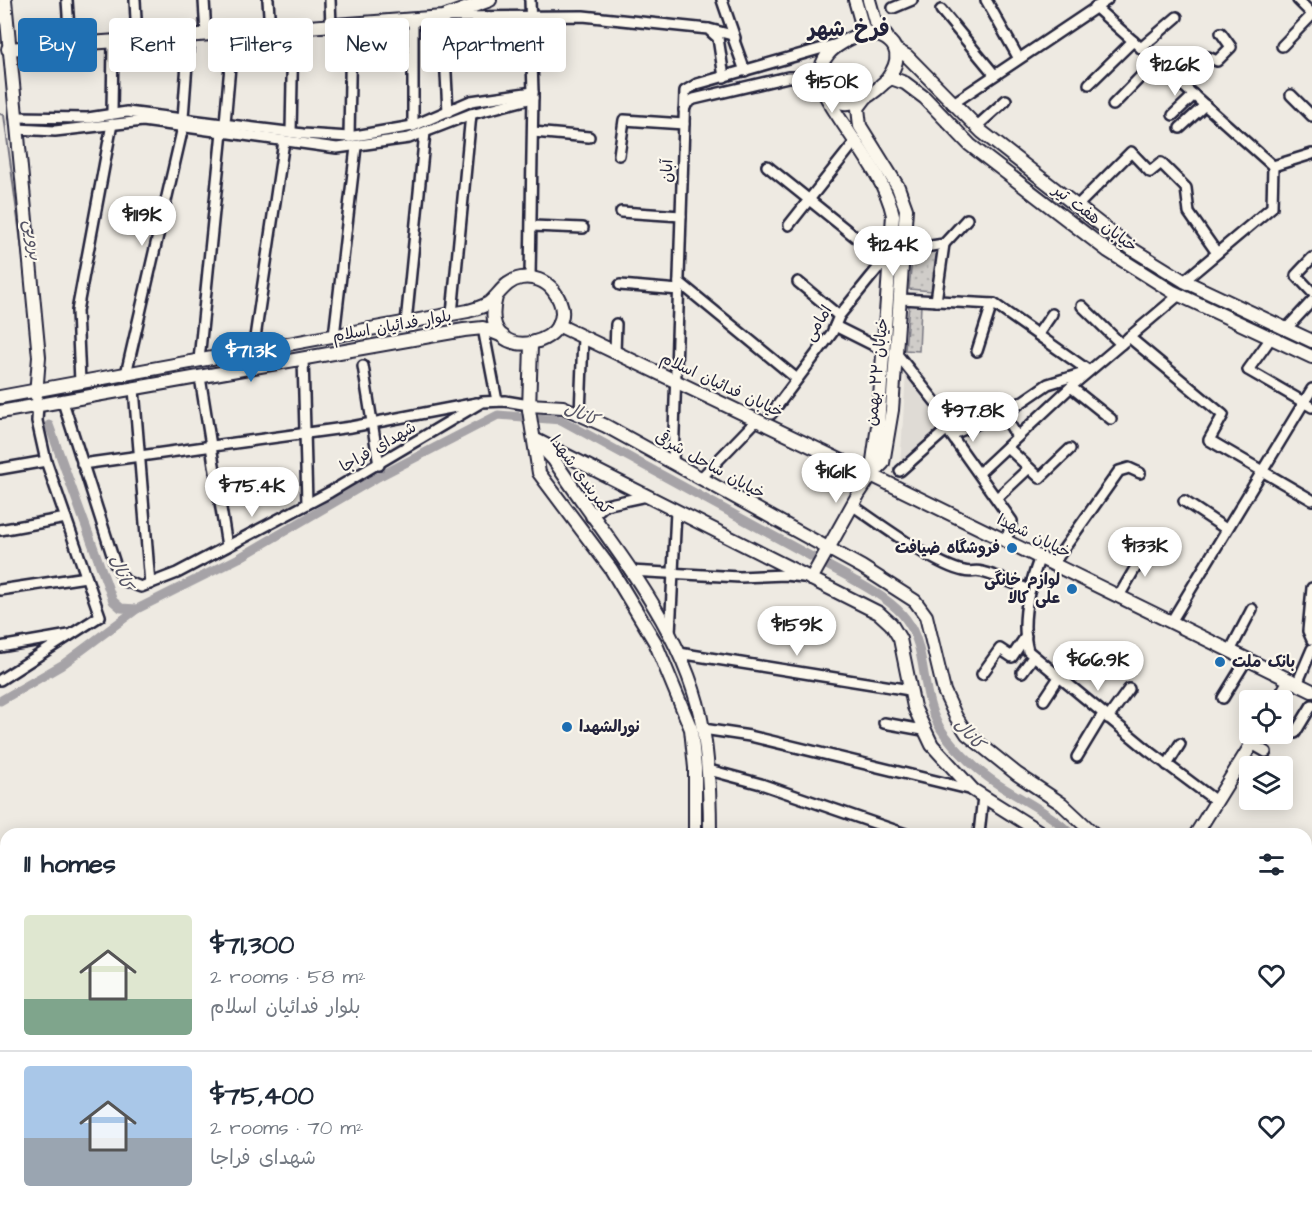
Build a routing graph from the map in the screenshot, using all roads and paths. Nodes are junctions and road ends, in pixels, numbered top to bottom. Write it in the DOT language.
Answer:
graph roads {
  1 [pos="4,0"];
  2 [pos="67,0"];
  3 [pos="135,0"];
  4 [pos="204,0"];
  5 [pos="268,0"];
  6 [pos="330,0"];
  7 [pos="490,0"];
  8 [pos="530,0"];
  9 [pos="722,0"];
  10 [pos="855,0"];
  11 [pos="869,0"];
  12 [pos="912,0"];
  13 [pos="986,0"];
  14 [pos="1107,0"];
  15 [pos="1298,0"];
  16 [pos="469,4"];
  17 [pos="1095,7"];
  18 [pos="893,8"];
  19 [pos="940,10"];
  20 [pos="1312,14"];
  21 [pos="532,15"];
  22 [pos="443,17"];
  23 [pos="1177,17"];
  24 [pos="68,18"];
  25 [pos="136,18"];
  26 [pos="269,18"];
  27 [pos="331,18"];
  28 [pos="409,20"];
  29 [pos="413,20"];
  30 [pos="708,29"];
  31 [pos="864,32"];
  32 [pos="1221,33"];
  33 [pos="206,34"];
  34 [pos="196,35"];
  35 [pos="735,38"];
  36 [pos="1133,41"];
  37 [pos="842,43"];
  38 [pos="893,45"];
  39 [pos="1282,46"];
  40 [pos="1141,48"];
  41 [pos="4,49"];
  42 [pos="1018,57"];
  43 [pos="1156,61"];
  44 [pos="746,71"];
  45 [pos="113,72"];
  46 [pos="186,72"];
  47 [pos="229,72"];
  48 [pos="292,72"];
  49 [pos="350,72"];
  50 [pos="994,74"];
  51 [pos="724,77"];
  52 [pos="1177,80"];
  53 [pos="1089,84"];
  54 [pos="881,85"];
  55 [pos="822,89"];
  56 [pos="870,92"];
  57 [pos="532,95"];
  58 [pos="1194,95"];
  59 [pos="1291,95"];
  60 [pos="1006,100"];
  61 [pos="952,104"];
  62 [pos="1113,105"];
  63 [pos="1205,105"];
  64 [pos="684,110"];
  65 [pos="448,112"];
  66 [pos="112,113"];
  67 [pos="471,114"];
  68 [pos="1173,115"];
  69 [pos="1312,116"];
  70 [pos="183,122"];
  71 [pos="16,123"];
  72 [pos="112,124"];
  73 [pos="684,124"];
  74 [pos="413,126"];
  75 [pos="976,127"];
  76 [pos="224,128"];
  77 [pos="1180,128"];
  78 [pos="291,132"];
  79 [pos="426,132"];
  80 [pos="532,132"];
  81 [pos="589,137"];
  82 [pos="349,138"];
  83 [pos="284,141"];
  84 [pos="854,143"];
  85 [pos="356,147"];
  86 [pos="1312,154"];
  87 [pos="619,155"];
  88 [pos="767,166"];
  89 [pos="1273,166"];
  90 [pos="809,200"];
  91 [pos="1077,206"];
  92 [pos="621,212"];
  93 [pos="681,216"];
  94 [pos="968,219"];
  95 [pos="789,225"];
  96 [pos="532,226"];
  97 [pos="583,228"];
  98 [pos="944,244"];
  99 [pos="904,250"];
  100 [pos="1217,253"];
  101 [pos="1312,258"];
  102 [pos="889,264"];
  103 [pos="530,277"];
  104 [pos="1184,281"];
  105 [pos="798,282"];
  106 [pos="620,285"];
  107 [pos="679,286"];
  108 [pos="1312,292"];
  109 [pos="1179,296"];
  110 [pos="496,297"];
  111 [pos="901,299"];
  112 [pos="936,301"];
  113 [pos="1312,301"];
  114 [pos="992,304"];
  115 [pos="1082,306"];
  116 [pos="452,314"];
  117 [pos="1052,314"];
  118 [pos="839,315"];
  119 [pos="406,323"];
  120 [pos="616,324"];
  121 [pos="558,325"];
  122 [pos="835,326"];
  123 [pos="483,328"];
  124 [pos="1286,329"];
  125 [pos="1038,334"];
  126 [pos="334,336"];
  127 [pos="505,337"];
  128 [pos="583,337"];
  129 [pos="1270,338"];
  130 [pos="1125,341"];
  131 [pos="1312,341"];
  132 [pos="531,345"];
  133 [pos="883,350"];
  134 [pos="253,351"];
  135 [pos="977,351"];
  136 [pos="615,352"];
  137 [pos="897,354"];
  138 [pos="1312,357"];
  139 [pos="303,358"];
  140 [pos="199,360"];
  141 [pos="363,366"];
  142 [pos="1089,371"];
  143 [pos="126,374"];
  144 [pos="201,377"];
  145 [pos="797,379"];
  146 [pos="80,382"];
  147 [pos="676,382"];
  148 [pos="1071,387"];
  149 [pos="134,389"];
  150 [pos="1312,389"];
  151 [pos="34,391"];
  152 [pos="0,397"];
  153 [pos="497,401"];
  154 [pos="63,402"];
  155 [pos="482,402"];
  156 [pos="38,405"];
  157 [pos="1308,405"];
  158 [pos="529,408"];
  159 [pos="0,412"];
  160 [pos="1003,412"];
  161 [pos="580,414"];
  162 [pos="771,414"];
  163 [pos="1111,419"];
  164 [pos="757,420"];
  165 [pos="373,422"];
  166 [pos="953,424"];
  167 [pos="306,434"];
  168 [pos="534,435"];
  169 [pos="951,435"];
  170 [pos="1017,437"];
  171 [pos="212,446"];
  172 [pos="1007,447"];
  173 [pos="1070,449"];
  174 [pos="140,456"];
  175 [pos="46,461"];
  176 [pos="673,463"];
  177 [pos="82,464"];
  178 [pos="379,465"];
  179 [pos="0,468"];
  180 [pos="1029,468"];
  181 [pos="900,471"];
  182 [pos="979,473"];
  183 [pos="1140,473"];
  184 [pos="1262,473"];
  185 [pos="871,475"];
  186 [pos="701,478"];
  187 [pos="647,496"];
  188 [pos="997,498"];
  189 [pos="1312,500"];
  190 [pos="1184,501"];
  191 [pos="307,504"];
  192 [pos="852,505"];
  193 [pos="676,510"];
  194 [pos="591,517"];
  195 [pos="66,518"];
  196 [pos="1226,529"];
  197 [pos="0,530"];
  198 [pos="1006,541"];
  199 [pos="227,546"];
  200 [pos="1148,546"];
  201 [pos="826,551"];
  202 [pos="1040,557"];
  203 [pos="1053,564"];
  204 [pos="630,571"];
  205 [pos="673,574"];
  206 [pos="813,576"];
  207 [pos="86,577"];
  208 [pos="150,584"];
  209 [pos="1312,588"];
  210 [pos="0,590"];
  211 [pos="1030,590"];
  212 [pos="1119,596"];
  213 [pos="1252,609"];
  214 [pos="1170,622"];
  215 [pos="670,633"];
  216 [pos="72,634"];
  217 [pos="1026,636"];
  218 [pos="1312,640"];
  219 [pos="0,646"];
  220 [pos="1312,649"];
  221 [pos="1230,651"];
  222 [pos="679,652"];
  223 [pos="1075,653"];
  224 [pos="1033,657"];
  225 [pos="1247,659"];
  226 [pos="1022,672"];
  227 [pos="982,674"];
  228 [pos="1059,678"];
  229 [pos="0,680"];
  230 [pos="1294,682"];
  231 [pos="1129,689"];
  232 [pos="910,690"];
  233 [pos="1287,690"];
  234 [pos="1312,691"];
  235 [pos="1223,698"];
  236 [pos="1044,700"];
  237 [pos="1312,705"];
  238 [pos="1106,716"];
  239 [pos="884,723"];
  240 [pos="703,729"];
  241 [pos="923,730"];
  242 [pos="1295,733"];
  243 [pos="1180,744"];
  244 [pos="1259,744"];
  245 [pos="1266,752"];
  246 [pos="1077,757"];
  247 [pos="1167,765"];
  248 [pos="709,770"];
  249 [pos="1239,773"];
  250 [pos="978,793"];
  251 [pos="1216,801"];
  252 [pos="695,828"];
  253 [pos="710,828"];
  254 [pos="889,828"];
  255 [pos="979,828"];
  256 [pos="1033,828"];
  257 [pos="1088,828"];
  258 [pos="1200,828"];
  1 -- 41 [label="street"];
  2 -- 24 [label="street"];
  3 -- 25 [label="street"];
  4 -- 33 [label="street"];
  5 -- 26 [label="street"];
  6 -- 27 [label="street"];
  7 -- 16 [label="street"];
  8 -- 21 [label="street"];
  9 -- 35 [label="street"];
  10 -- 31 [label="street"];
  11 -- 38 [label="street"];
  12 -- 18 [label="street"];
  13 -- 42 [label="street"];
  14 -- 17 [label="street"];
  15 -- 20 [label="street"];
  16 -- 22 [label="street"];
  17 -- 36 [label="street"];
  17 -- 42 [label="street"];
  19 -- 50 [label="street"];
  20 -- 39 [label="street"];
  21 -- 22 [label="street"];
  21 -- 30 [label="street"];
  21 -- 57 [label="street"];
  22 -- 29 [label="street"];
  22 -- 65 [label="street"];
  23 -- 40 [label="street"];
  28 -- 29 [label="street"];
  29 -- 74 [label="street"];
  30 -- 35 [label="street"];
  30 -- 51 [label="street"];
  31 -- 37 [label="street"];
  31 -- 38 [label="street"];
  32 -- 52 [label="street"];
  33 -- 34 [label="street"];
  35 -- 44 [label="street"];
  36 -- 40 [label="street"];
  36 -- 53 [label="street"];
  37 -- 44 [label="street"];
  37 -- 55 [label="street"];
  38 -- 54 [label="street"];
  38 -- 61 [label="street, خیابان هفت تیر"];
  40 -- 43 [label="street"];
  41 -- 71 [label="street"];
  42 -- 50 [label="street"];
  43 -- 52 [label="street"];
  43 -- 62 [label="street"];
  44 -- 51 [label="street"];
  45 -- 66 [label="street"];
  46 -- 70 [label="street"];
  47 -- 76 [label="street"];
  48 -- 78 [label="street"];
  49 -- 82 [label="street"];
  50 -- 61 [label="street"];
  51 -- 64 [label="street"];
  52 -- 58 [label="street"];
  54 -- 56 [label="street"];
  54 -- 109 [label="street, خیابان هفت تیر"];
  55 -- 56 [label="street"];
  55 -- 64 [label="street"];
  55 -- 84 [label="street, خیابان ۲۲ بهمن"];
  56 -- 99 [label="street, خیابان ۲۲ بهمن"];
  57 -- 65 [label="street"];
  57 -- 67 [label="street"];
  57 -- 80 [label="street"];
  58 -- 63 [label="street"];
  58 -- 68 [label="street"];
  59 -- 69 [label="street"];
  60 -- 75 [label="street"];
  61 -- 75 [label="street, خیابان هفت تیر"];
  63 -- 77 [label="street"];
  63 -- 89 [label="street"];
  64 -- 73 [label="street, آبان"];
  65 -- 74 [label="street"];
  66 -- 70 [label="street"];
  66 -- 71 [label="street"];
  67 -- 79 [label="street"];
  67 -- 116 [label="street"];
  70 -- 72 [label="street"];
  70 -- 76 [label="street"];
  70 -- 143 [label="street"];
  71 -- 72 [label="street"];
  71 -- 151 [label="street"];
  72 -- 146 [label="street"];
  73 -- 87 [label="street"];
  73 -- 93 [label="street, آبان"];
  74 -- 82 [label="street"];
  75 -- 91 [label="street, خیابان هفت تیر"];
  76 -- 78 [label="street"];
  76 -- 83 [label="street"];
  76 -- 140 [label="street"];
  78 -- 82 [label="street"];
  79 -- 85 [label="street"];
  79 -- 119 [label="street"];
  80 -- 81 [label="street"];
  80 -- 96 [label="street"];
  83 -- 85 [label="street"];
  83 -- 134 [label="street"];
  84 -- 90 [label="street"];
  84 -- 102 [label="street, خیابان ۲۲ بهمن"];
  85 -- 126 [label="street"];
  86 -- 89 [label="street"];
  88 -- 90 [label="street"];
  89 -- 100 [label="street"];
  90 -- 95 [label="street"];
  90 -- 102 [label="street"];
  91 -- 100 [label="street"];
  91 -- 104 [label="street, خیابان هفت تیر"];
  92 -- 93 [label="street"];
  93 -- 107 [label="street, آبان"];
  94 -- 98 [label="street"];
  96 -- 97 [label="street"];
  96 -- 103 [label="street"];
  98 -- 99 [label="street"];
  98 -- 112 [label="street"];
  99 -- 111 [label="street, خیابان ۲۲ بهمن"];
  100 -- 104 [label="street"];
  101 -- 108 [label="street"];
  102 -- 118 [label="street, امامی"];
  102 -- 133 [label="street, خیابان ۲۲ بهمن"];
  103 -- 110 [label="street"];
  103 -- 121 [label="street"];
  104 -- 124 [label="street, خیابان هفت تیر"];
  105 -- 118 [label="street"];
  106 -- 107 [label="street"];
  107 -- 145 [label="street"];
  107 -- 147 [label="street, آبان"];
  109 -- 129 [label="street, خیابان هفت تیر"];
  109 -- 130 [label="street"];
  110 -- 116 [label="street, بلوار فدائیان اسلام"];
  110 -- 127 [label="street"];
  111 -- 112 [label="street"];
  111 -- 137 [label="street, خیابان ۲۲ بهمن"];
  112 -- 114 [label="street"];
  113 -- 124 [label="street"];
  114 -- 125 [label="street"];
  114 -- 135 [label="street"];
  115 -- 130 [label="street"];
  116 -- 119 [label="street, بلوار فدائیان اسلام"];
  117 -- 125 [label="street"];
  118 -- 122 [label="street, امامی"];
  119 -- 126 [label="street, بلوار فدائیان اسلام"];
  120 -- 136 [label="street"];
  121 -- 128 [label="street, خیابان فدائیان اسلام"];
  121 -- 132 [label="street"];
  122 -- 133 [label="street"];
  122 -- 145 [label="street, امامی"];
  123 -- 127 [label="street"];
  123 -- 139 [label="street, بلوار فدائیان اسلام"];
  123 -- 153 [label="street"];
  124 -- 131 [label="street, خیابان هفت تیر"];
  125 -- 142 [label="street"];
  126 -- 134 [label="street, بلوار فدائیان اسلام"];
  127 -- 132 [label="street"];
  128 -- 136 [label="street, خیابان فدائیان اسلام"];
  128 -- 161 [label="street"];
  129 -- 138 [label="street, خیابان هفت تیر"];
  129 -- 157 [label="street"];
  130 -- 142 [label="street"];
  130 -- 184 [label="street"];
  132 -- 158 [label="street"];
  133 -- 185 [label="street, خیابان ۲۲ بهمن"];
  134 -- 140 [label="street, بلوار فدائیان اسلام"];
  136 -- 147 [label="street, خیابان فدائیان اسلام"];
  137 -- 166 [label="street"];
  137 -- 185 [label="street, خیابان ۲۲ بهمن"];
  139 -- 144 [label="street, بلوار فدائیان اسلام"];
  139 -- 167 [label="street"];
  140 -- 143 [label="street, بلوار فدائیان اسلام"];
  141 -- 165 [label="street"];
  142 -- 148 [label="street"];
  142 -- 160 [label="street"];
  143 -- 146 [label="street, بلوار فدائیان اسلام"];
  144 -- 149 [label="street, بلوار فدائیان اسلام"];
  144 -- 171 [label="street"];
  145 -- 162 [label="street, امامی"];
  146 -- 151 [label="street, بلوار فدائیان اسلام"];
  147 -- 164 [label="street, خیابان فدائیان اسلام"];
  147 -- 176 [label="street, آبان"];
  148 -- 163 [label="street"];
  148 -- 170 [label="street"];
  149 -- 154 [label="street, بلوار فدائیان اسلام"];
  149 -- 174 [label="street"];
  150 -- 157 [label="street"];
  151 -- 152 [label="street, بلوار فدائیان اسلام"];
  151 -- 156 [label="street"];
  153 -- 155 [label="street, شهدای فراجا"];
  153 -- 158 [label="street, شهدای فراجا"];
  154 -- 156 [label="street, بلوار فدائیان اسلام"];
  154 -- 177 [label="street"];
  155 -- 165 [label="street"];
  155 -- 178 [label="street, شهدای فراجا"];
  156 -- 159 [label="street, بلوار فدائیان اسلام"];
  156 -- 175 [label="street"];
  157 -- 184 [label="street"];
  158 -- 161 [label="street, خیابان ساحل شرقی"];
  158 -- 168 [label="street"];
  160 -- 169 [label="street"];
  160 -- 170 [label="street"];
  161 -- 176 [label="street, خیابان ساحل شرقی"];
  164 -- 185 [label="street, خیابان فدائیان اسلام"];
  164 -- 186 [label="street"];
  165 -- 167 [label="street"];
  165 -- 178 [label="street"];
  166 -- 169 [label="street"];
  166 -- 181 [label="street"];
  167 -- 171 [label="street"];
  167 -- 191 [label="street"];
  168 -- 187 [label="street"];
  168 -- 194 [label="street, کمربندی شهدا"];
  168 -- 252 [label="street, کمربندی شهدا"];
  169 -- 182 [label="street"];
  170 -- 172 [label="street"];
  171 -- 174 [label="street"];
  171 -- 199 [label="street"];
  172 -- 180 [label="street"];
  172 -- 182 [label="street"];
  173 -- 180 [label="street"];
  174 -- 177 [label="street"];
  174 -- 208 [label="street"];
  175 -- 179 [label="street"];
  175 -- 195 [label="street"];
  176 -- 186 [label="street, خیابان ساحل شرقی"];
  177 -- 208 [label="street"];
  178 -- 191 [label="street, شهدای فراجا"];
  180 -- 188 [label="street"];
  182 -- 188 [label="street"];
  183 -- 203 [label="street"];
  184 -- 189 [label="street"];
  184 -- 196 [label="street"];
  185 -- 192 [label="street"];
  185 -- 198 [label="street, خیابان شهدا"];
  186 -- 201 [label="street, خیابان ساحل شرقی"];
  187 -- 193 [label="street"];
  187 -- 194 [label="street"];
  188 -- 198 [label="street"];
  190 -- 196 [label="street"];
  191 -- 199 [label="street, شهدای فراجا"];
  192 -- 201 [label="street"];
  192 -- 211 [label="street"];
  193 -- 205 [label="street"];
  193 -- 206 [label="street"];
  194 -- 204 [label="street, کمربندی شهدا"];
  195 -- 197 [label="street"];
  195 -- 207 [label="street"];
  196 -- 214 [label="street"];
  198 -- 202 [label="street, خیابان شهدا"];
  199 -- 208 [label="street, شهدای فراجا"];
  200 -- 212 [label="street"];
  201 -- 206 [label="street"];
  201 -- 257 [label="street, خیابان ساحل شرقی"];
  202 -- 203 [label="street, خیابان شهدا"];
  202 -- 211 [label="street"];
  203 -- 212 [label="street, خیابان شهدا"];
  204 -- 205 [label="street"];
  204 -- 215 [label="street, کمربندی شهدا"];
  205 -- 206 [label="street"];
  205 -- 215 [label="street"];
  206 -- 232 [label="street"];
  207 -- 210 [label="street"];
  207 -- 216 [label="street"];
  209 -- 218 [label="street"];
  211 -- 217 [label="street"];
  212 -- 214 [label="street, خیابان شهدا"];
  213 -- 221 [label="street"];
  214 -- 221 [label="street, خیابان شهدا"];
  215 -- 222 [label="street, کمربندی شهدا"];
  216 -- 219 [label="street"];
  216 -- 229 [label="street"];
  217 -- 224 [label="street"];
  217 -- 227 [label="street"];
  220 -- 230 [label="street"];
  221 -- 225 [label="street, خیابان شهدا"];
  222 -- 232 [label="street"];
  222 -- 240 [label="street, کمربندی شهدا"];
  223 -- 228 [label="street"];
  224 -- 226 [label="street"];
  224 -- 228 [label="street"];
  225 -- 230 [label="street, خیابان شهدا"];
  225 -- 235 [label="street"];
  228 -- 236 [label="street"];
  228 -- 238 [label="street"];
  230 -- 233 [label="street"];
  230 -- 234 [label="street, خیابان شهدا"];
  231 -- 238 [label="street"];
  232 -- 241 [label="street"];
  237 -- 242 [label="street"];
  238 -- 246 [label="street"];
  238 -- 247 [label="street"];
  239 -- 241 [label="street"];
  240 -- 248 [label="street, کمربندی شهدا"];
  240 -- 250 [label="street"];
  241 -- 250 [label="street"];
  243 -- 247 [label="street"];
  244 -- 245 [label="street"];
  247 -- 251 [label="street"];
  248 -- 253 [label="street, کمربندی شهدا"];
  248 -- 254 [label="street"];
  249 -- 251 [label="street"];
  250 -- 255 [label="street"];
  250 -- 256 [label="street"];
  251 -- 258 [label="street"];
}
